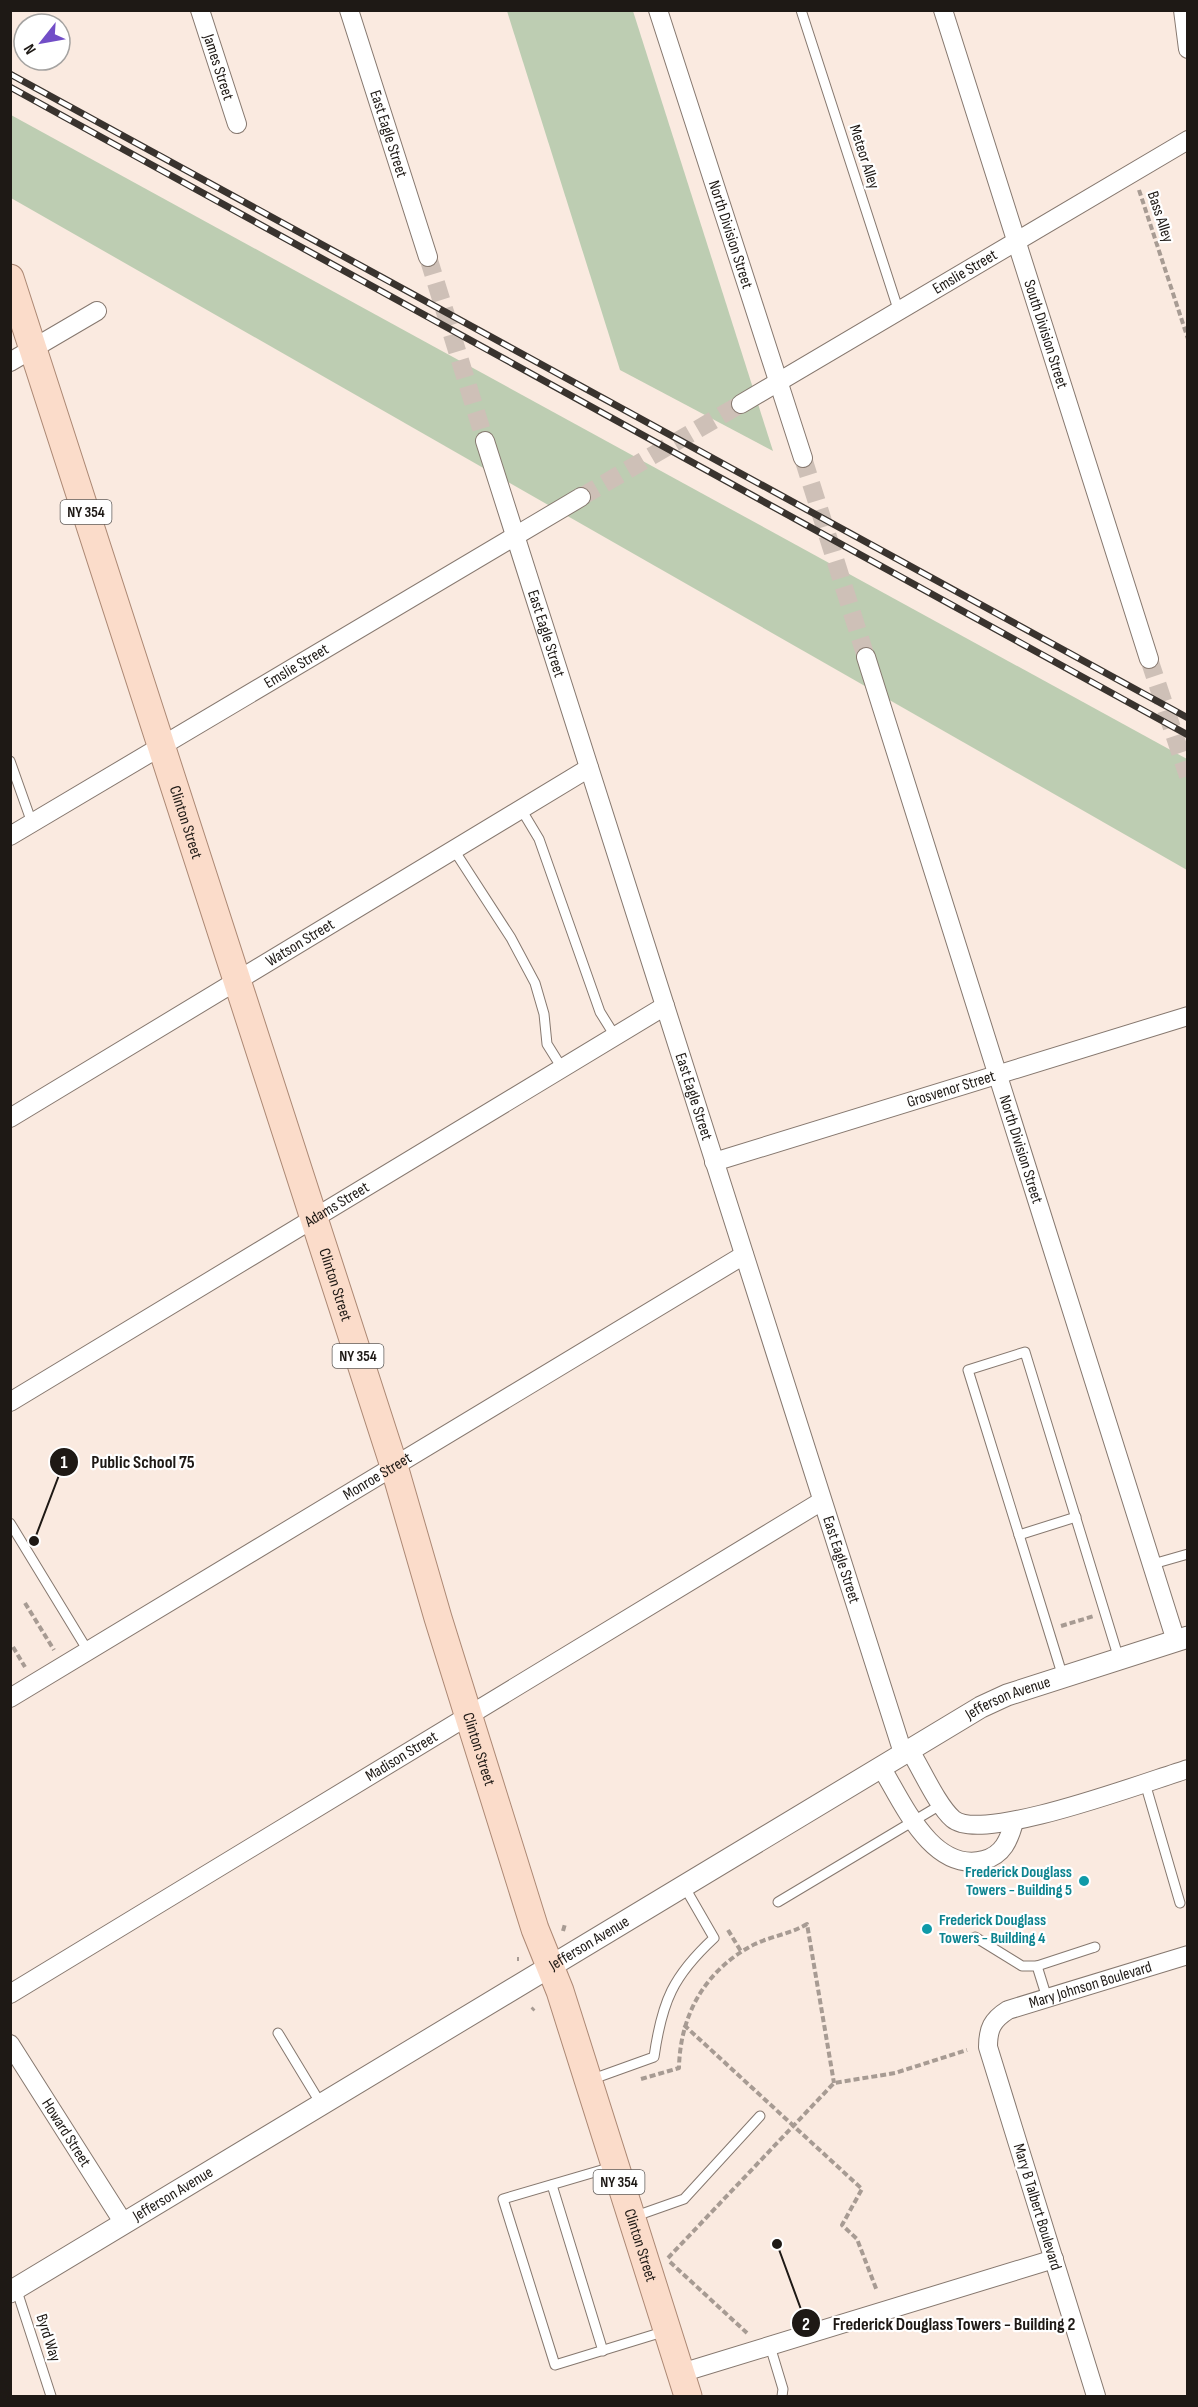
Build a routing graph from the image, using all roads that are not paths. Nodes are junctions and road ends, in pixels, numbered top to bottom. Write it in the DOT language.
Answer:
graph roads {
  1 [pos="200,10"];
  2 [pos="349,10"];
  3 [pos="658,10"];
  4 [pos="801,10"];
  5 [pos="943,10"];
  6 [pos="1183,10"];
  7 [pos="1188,49"];
  8 [pos="237,124"];
  9 [pos="1188,140"];
  10 [pos="1016,241"];
  11 [pos="428,257"];
  12 [pos="10,278"];
  13 [pos="97,311"];
  14 [pos="899,312"];
  15 [pos="33,348"];
  16 [pos="10,362"];
  17 [pos="780,382"];
  18 [pos="741,404"];
  19 [pos="485,441"];
  20 [pos="803,458"];
  21 [pos="581,497"];
  22 [pos="515,536"];
  23 [pos="866,657"];
  24 [pos="1149,659"];
  25 [pos="162,746"];
  26 [pos="10,761"];
  27 [pos="589,768"];
  28 [pos="521,809"];
  29 [pos="32,823"];
  30 [pos="10,836"];
  31 [pos="454,850"];
  32 [pos="236,982"];
  33 [pos="665,1006"];
  34 [pos="1188,1016"];
  35 [pos="615,1036"];
  36 [pos="562,1068"];
  37 [pos="996,1073"];
  38 [pos="10,1119"];
  39 [pos="714,1162"];
  40 [pos="314,1219"];
  41 [pos="744,1255"];
  42 [pos="10,1402"];
  43 [pos="394,1466"];
  44 [pos="822,1501"];
  45 [pos="1076,1517"];
  46 [pos="10,1523"];
  47 [pos="1019,1534"];
  48 [pos="1188,1554"];
  49 [pos="1153,1564"];
  50 [pos="1184,1641"];
  51 [pos="88,1651"];
  52 [pos="1119,1659"];
  53 [pos="1063,1677"];
  54 [pos="10,1698"];
  55 [pos="468,1716"];
  56 [pos="906,1751"];
  57 [pos="881,1767"];
  58 [pos="1188,1769"];
  59 [pos="1145,1782"];
  60 [pos="942,1803"];
  61 [pos="914,1821"];
  62 [pos="1014,1822"];
  63 [pos="684,1885"];
  64 [pos="778,1902"];
  65 [pos="1180,1903"];
  66 [pos="975,1937"];
  67 [pos="1095,1947"];
  68 [pos="1188,1955"];
  69 [pos="1037,1966"];
  70 [pos="550,1967"];
  71 [pos="10,1994"];
  72 [pos="1047,1998"];
  73 [pos="995,2018"];
  74 [pos="278,2033"];
  75 [pos="10,2044"];
  76 [pos="588,2081"];
  77 [pos="321,2104"];
  78 [pos="760,2116"];
  79 [pos="614,2166"];
  80 [pos="552,2185"];
  81 [pos="631,2218"];
  82 [pos="123,2222"];
  83 [pos="1054,2259"];
  84 [pos="13,2290"];
  85 [pos="668,2331"];
  86 [pos="770,2346"];
  87 [pos="603,2350"];
  88 [pos="684,2385"];
  89 [pos="51,2397"];
  90 [pos="782,2397"];
  91 [pos="1096,2397"];
  1 -- 8 [label="street, James Street"];
  2 -- 11 [label="street, East Eagle Street"];
  3 -- 17 [label="street, North Division Street"];
  4 -- 14 [label="lane, Meteor Alley"];
  5 -- 10 [label="street, South Division Street"];
  6 -- 7 [label="street"];
  9 -- 10 [label="street, Emslie Street"];
  10 -- 14 [label="street, Emslie Street"];
  10 -- 24 [label="street, South Division Street"];
  12 -- 15 [label="main road, Clinton Street / NY 354"];
  13 -- 15 [label="street"];
  14 -- 17 [label="street, Emslie Street"];
  15 -- 16 [label="street"];
  15 -- 25 [label="main road, Clinton Street / NY 354"];
  17 -- 18 [label="street, Emslie Street"];
  17 -- 20 [label="street, North Division Street"];
  19 -- 22 [label="street, East Eagle Street"];
  21 -- 22 [label="street, Emslie Street"];
  22 -- 25 [label="street, Emslie Street"];
  22 -- 27 [label="street, East Eagle Street"];
  23 -- 37 [label="street, North Division Street"];
  25 -- 29 [label="street, Emslie Street"];
  25 -- 32 [label="main road, Clinton Street / NY 354"];
  26 -- 29 [label="lane"];
  27 -- 28 [label="street, Watson Street"];
  27 -- 33 [label="street, East Eagle Street"];
  28 -- 31 [label="street, Watson Street"];
  28 -- 35 [label="lane"];
  29 -- 30 [label="street, Emslie Street"];
  31 -- 32 [label="street, Watson Street"];
  31 -- 36 [label="lane"];
  32 -- 38 [label="street, Watson Street"];
  32 -- 40 [label="main road, Clinton Street / NY 354"];
  33 -- 35 [label="street, Adams Street"];
  33 -- 39 [label="street, East Eagle Street"];
  34 -- 37 [label="street, Grosvenor Street"];
  35 -- 36 [label="street, Adams Street"];
  36 -- 40 [label="street, Adams Street"];
  37 -- 39 [label="street, Grosvenor Street"];
  37 -- 49 [label="street, North Division Street"];
  39 -- 41 [label="street, East Eagle Street"];
  40 -- 42 [label="street, Adams Street"];
  40 -- 43 [label="main road, Clinton Street / NY 354"];
  41 -- 43 [label="street, Monroe Street"];
  41 -- 44 [label="street, East Eagle Street"];
  43 -- 51 [label="street, Monroe Street"];
  43 -- 55 [label="main road, Clinton Street / NY 354"];
  44 -- 55 [label="street, Madison Street"];
  44 -- 56 [label="street, East Eagle Street"];
  45 -- 47 [label="lane"];
  45 -- 47 [label="lane"];
  45 -- 52 [label="lane"];
  46 -- 51 [label="lane"];
  47 -- 53 [label="lane"];
  48 -- 49 [label="lane"];
  49 -- 50 [label="street, North Division Street"];
  50 -- 52 [label="street, Jefferson Avenue"];
  51 -- 54 [label="street, Monroe Street"];
  52 -- 53 [label="street, Jefferson Avenue"];
  53 -- 56 [label="street, Jefferson Avenue"];
  55 -- 70 [label="main road, Clinton Street / NY 354"];
  55 -- 71 [label="street, Madison Street"];
  56 -- 57 [label="street, Jefferson Avenue"];
  56 -- 60 [label="street, East Eagle Street"];
  57 -- 61 [label="street"];
  57 -- 63 [label="street, Jefferson Avenue"];
  58 -- 59 [label="street, East Eagle Street"];
  59 -- 62 [label="street, East Eagle Street"];
  59 -- 65 [label="lane"];
  60 -- 61 [label="lane"];
  60 -- 62 [label="street, East Eagle Street"];
  61 -- 62 [label="street"];
  61 -- 64 [label="lane"];
  63 -- 70 [label="street, Jefferson Avenue"];
  63 -- 76 [label="lane"];
  66 -- 69 [label="lane"];
  67 -- 69 [label="lane"];
  68 -- 72 [label="street, Mary Johnson Boulevard"];
  69 -- 72 [label="lane"];
  70 -- 76 [label="main road, Clinton Street / NY 354"];
  70 -- 77 [label="street, Jefferson Avenue"];
  72 -- 73 [label="street, Mary Johnson Boulevard"];
  73 -- 83 [label="street, Mary B Talbert Boulevard"];
  74 -- 77 [label="lane"];
  75 -- 82 [label="street, Howard Street"];
  76 -- 79 [label="main road, Clinton Street / NY 354"];
  77 -- 82 [label="street, Jefferson Avenue"];
  78 -- 81 [label="lane"];
  79 -- 80 [label="lane"];
  79 -- 81 [label="main road, Clinton Street / NY 354"];
  80 -- 87 [label="lane"];
  80 -- 87 [label="lane"];
  81 -- 85 [label="main road, Clinton Street / NY 354"];
  82 -- 84 [label="street, Jefferson Avenue"];
  83 -- 86 [label="street"];
  83 -- 91 [label="street, Mary B Talbert Boulevard"];
  84 -- 89 [label="lane, Byrd Way"];
  85 -- 87 [label="lane"];
  85 -- 88 [label="main road, Clinton Street / NY 354"];
  86 -- 88 [label="street"];
  86 -- 90 [label="lane"];
}
